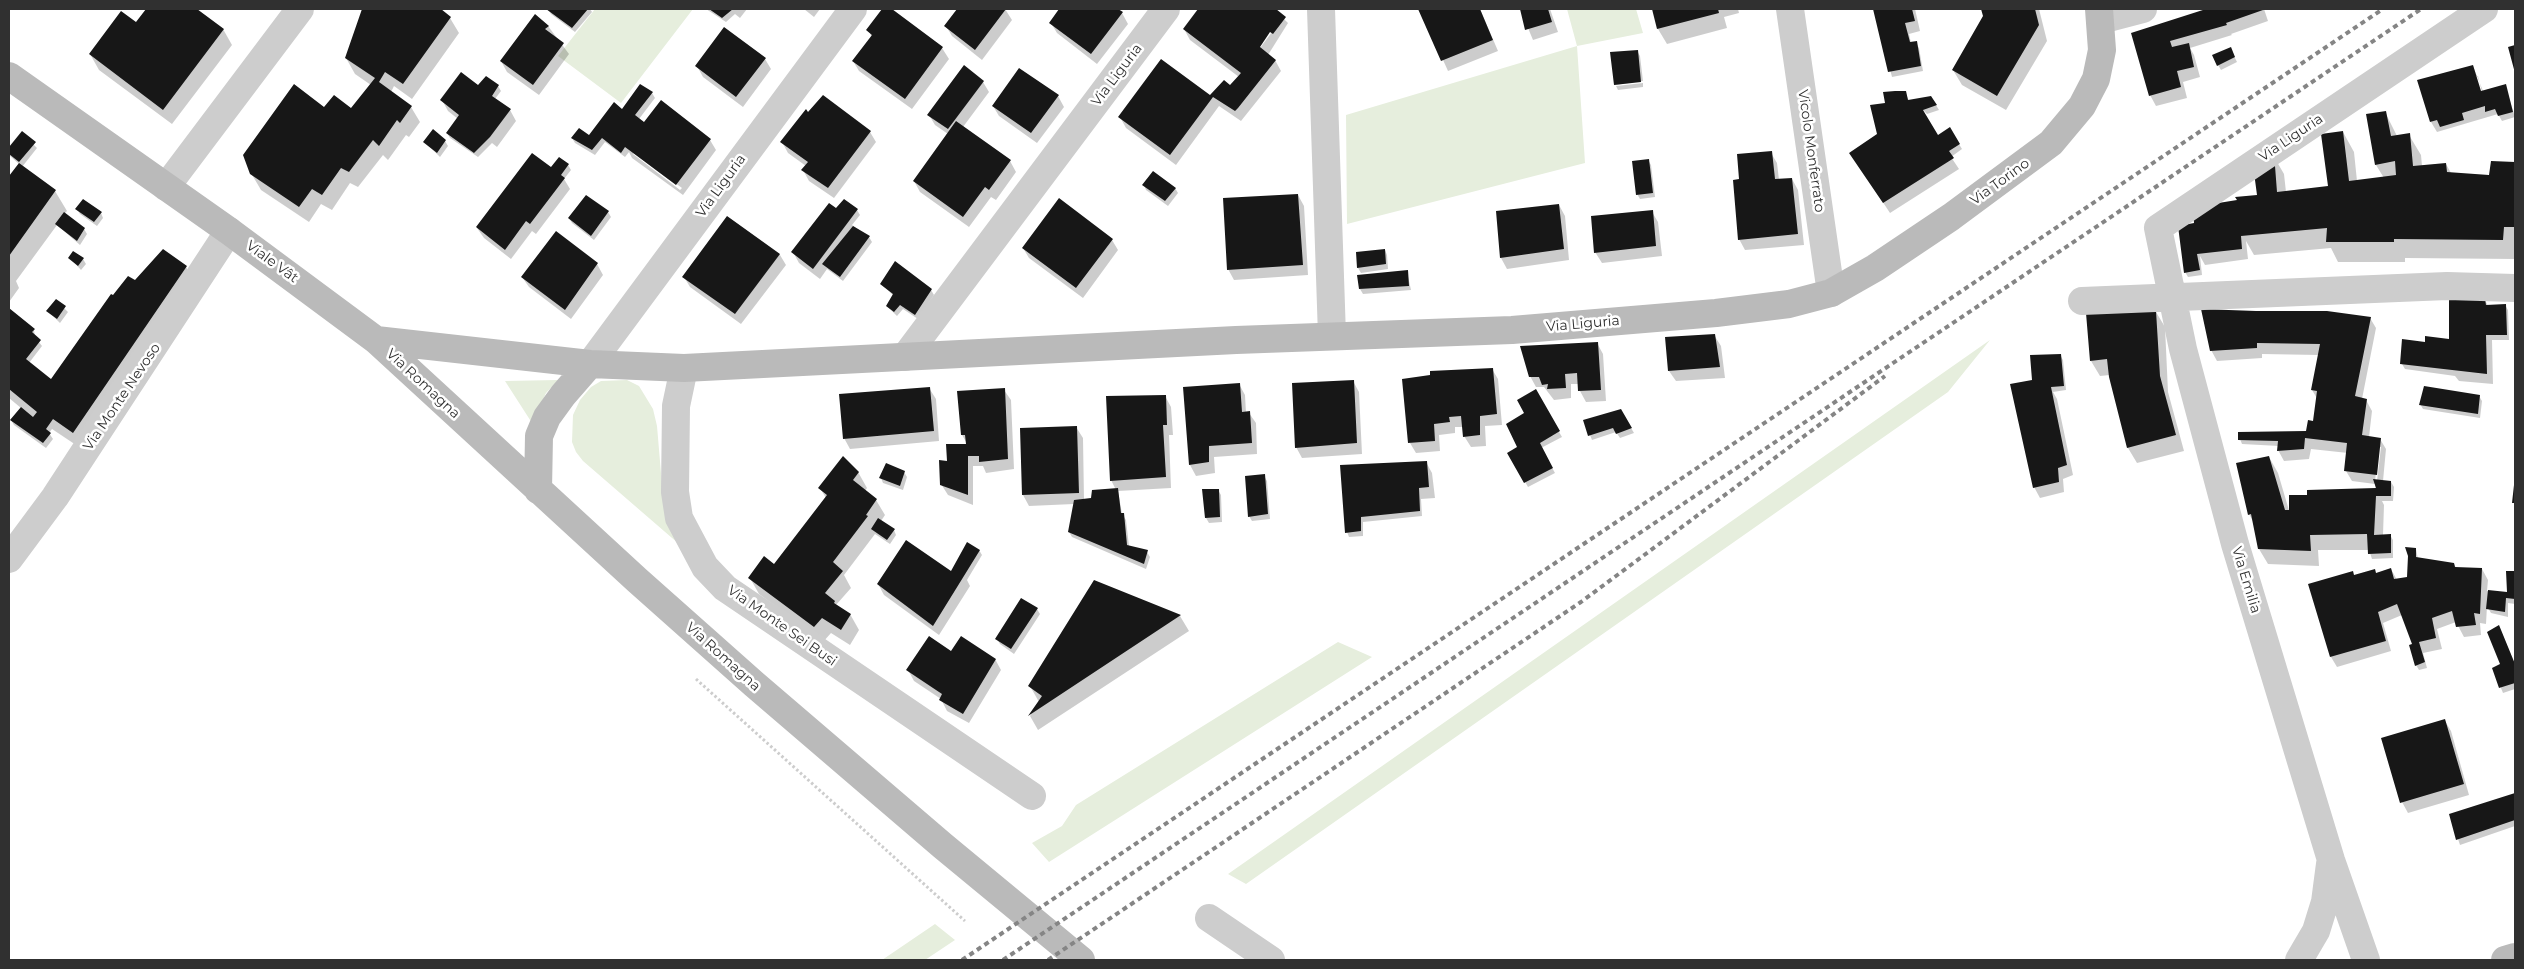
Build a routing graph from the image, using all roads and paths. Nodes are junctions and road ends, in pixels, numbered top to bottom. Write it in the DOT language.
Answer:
graph roads {
  1 [pos="300,9"];
  2 [pos="852,9"];
  3 [pos="1166,9"];
  4 [pos="1321,9"];
  5 [pos="1790,9"];
  6 [pos="2143,9"];
  7 [pos="2484,9"];
  8 [pos="2100,14"];
  9 [pos="9,76"];
  10 [pos="166,186"];
  11 [pos="229,230"];
  12 [pos="2515,288"];
  13 [pos="1831,293"];
  14 [pos="2171,298"];
  15 [pos="2082,301"];
  16 [pos="1332,336"];
  17 [pos="376,340"];
  18 [pos="905,357"];
  19 [pos="590,364"];
  20 [pos="684,368"];
  21 [pos="538,490"];
  22 [pos="9,559"];
  23 [pos="1032,796"];
  24 [pos="2331,860"];
  25 [pos="1209,918"];
  26 [pos="2515,957"];
  27 [pos="1081,960"];
  28 [pos="1271,960"];
  29 [pos="2299,960"];
  30 [pos="2366,960"];
  31 [pos="2505,960"];
  1 -- 10 [label="street"];
  2 -- 19 [label="street, Via Liguria"];
  3 -- 18 [label="street, Via Liguria"];
  4 -- 16 [label="street"];
  5 -- 13 [label="street, Vicolo Monferrato"];
  6 -- 8 [label="street, Via Torino"];
  7 -- 14 [label="street, Via Liguria"];
  8 -- 13 [label="main road, Via Torino"];
  9 -- 10 [label="main road, Viale Vât"];
  10 -- 11 [label="main road, Viale Vât"];
  11 -- 17 [label="main road, Viale Vât"];
  11 -- 22 [label="street, Via Monte Nevoso"];
  12 -- 14 [label="street"];
  13 -- 16 [label="main road, Via Liguria"];
  14 -- 15 [label="street"];
  14 -- 24 [label="street, Via Emilia"];
  16 -- 18 [label="main road, Via Liguria"];
  17 -- 19 [label="main road, Via Liguria"];
  17 -- 21 [label="main road, Via Romagna"];
  18 -- 20 [label="main road, Via Liguria"];
  19 -- 20 [label="main road, Via Liguria"];
  19 -- 21 [label="main road, Via Liguria"];
  20 -- 23 [label="street, Via Monte Sei Busi"];
  21 -- 27 [label="main road, Via Romagna"];
  24 -- 29 [label="street, Via Emilia"];
  24 -- 30 [label="street, Via Emilia"];
  25 -- 28 [label="street"];
  26 -- 31 [label="main road"];
}
